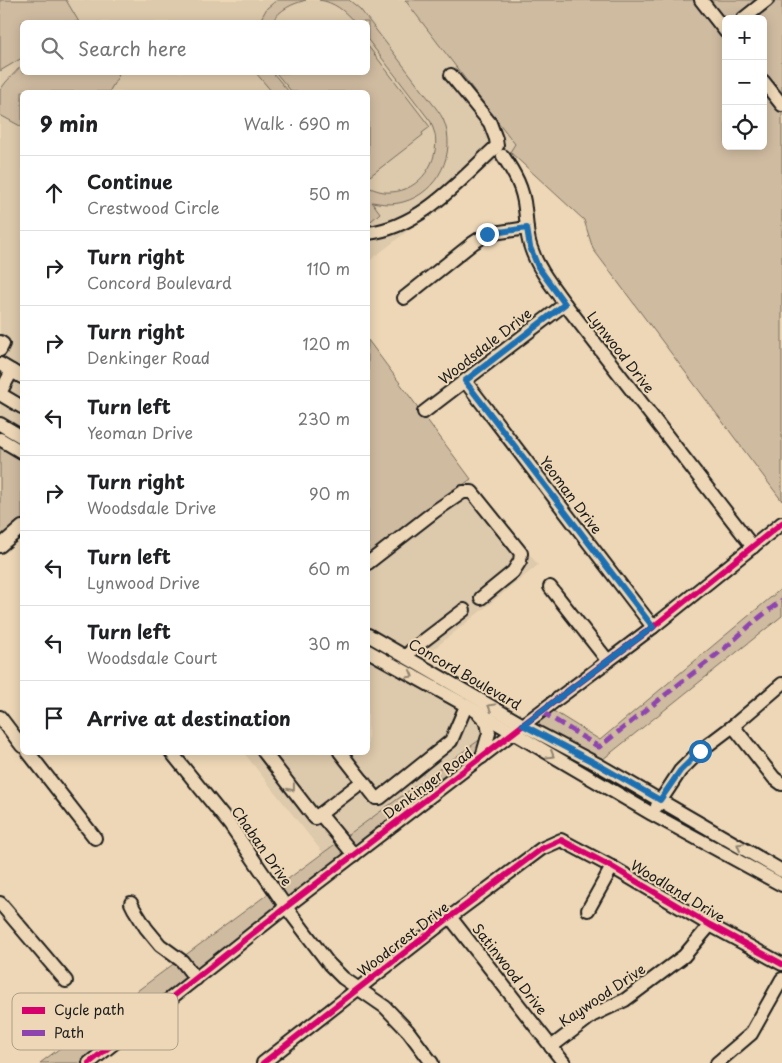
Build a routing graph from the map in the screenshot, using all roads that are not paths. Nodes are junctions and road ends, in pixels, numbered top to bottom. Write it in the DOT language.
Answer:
graph roads {
  1 [pos="701,0"];
  2 [pos="766,0"];
  3 [pos="748,15"];
  4 [pos="722,27"];
  5 [pos="451,75"];
  6 [pos="767,86"];
  7 [pos="782,105"];
  8 [pos="503,156"];
  9 [pos="527,228"];
  10 [pos="370,233"];
  11 [pos="404,298"];
  12 [pos="565,304"];
  13 [pos="0,342"];
  14 [pos="0,350"];
  15 [pos="0,364"];
  16 [pos="17,374"];
  17 [pos="465,381"];
  18 [pos="0,394"];
  19 [pos="20,406"];
  20 [pos="424,412"];
  21 [pos="0,424"];
  22 [pos="20,436"];
  23 [pos="0,439"];
  24 [pos="20,451"];
  25 [pos="782,523"];
  26 [pos="20,529"];
  27 [pos="0,546"];
  28 [pos="753,547"];
  29 [pos="370,561"];
  30 [pos="550,587"];
  31 [pos="481,598"];
  32 [pos="464,610"];
  33 [pos="653,627"];
  34 [pos="370,636"];
  35 [pos="370,651"];
  36 [pos="406,656"];
  37 [pos="608,661"];
  38 [pos="782,684"];
  39 [pos="466,706"];
  40 [pos="478,712"];
  41 [pos="0,717"];
  42 [pos="733,726"];
  43 [pos="518,729"];
  44 [pos="20,743"];
  45 [pos="30,755"];
  46 [pos="173,755"];
  47 [pos="266,755"];
  48 [pos="344,757"];
  49 [pos="482,758"];
  50 [pos="363,781"];
  51 [pos="782,784"];
  52 [pos="660,800"];
  53 [pos="320,814"];
  54 [pos="652,814"];
  55 [pos="95,838"];
  56 [pos="561,840"];
  57 [pos="354,855"];
  58 [pos="612,867"];
  59 [pos="782,871"];
  60 [pos="782,885"];
  61 [pos="131,902"];
  62 [pos="1,906"];
  63 [pos="286,907"];
  64 [pos="588,910"];
  65 [pos="450,917"];
  66 [pos="710,925"];
  67 [pos="782,964"];
  68 [pos="196,979"];
  69 [pos="782,979"];
  70 [pos="66,981"];
  71 [pos="359,989"];
  72 [pos="178,993"];
  73 [pos="551,1047"];
  74 [pos="105,1050"];
  75 [pos="88,1063"];
  76 [pos="262,1063"];
  77 [pos="432,1063"];
  78 [pos="564,1063"];
  79 [pos="717,1063"];
  1 -- 4 [label="street"];
  2 -- 3 [label="street"];
  5 -- 10 [label="street"];
  6 -- 7 [label="street"];
  8 -- 9 [label="street, Lynwood Drive"];
  9 -- 11 [label="street"];
  9 -- 12 [label="street, Lynwood Drive"];
  12 -- 17 [label="street, Woodsdale Drive"];
  12 -- 28 [label="street, Lynwood Drive"];
  13 -- 14 [label="street"];
  15 -- 16 [label="street"];
  16 -- 18 [label="street"];
  17 -- 20 [label="street, Woodsdale Drive"];
  17 -- 33 [label="street, Yeoman Drive"];
  18 -- 19 [label="street"];
  21 -- 22 [label="street"];
  23 -- 24 [label="street"];
  25 -- 28 [label="street, Denkinger Road"];
  26 -- 27 [label="street"];
  28 -- 33 [label="street, Denkinger Road"];
  29 -- 31 [label="street"];
  30 -- 37 [label="street"];
  32 -- 36 [label="street"];
  33 -- 37 [label="street, Denkinger Road"];
  34 -- 36 [label="street, Concord Boulevard"];
  35 -- 39 [label="street, Concord Boulevard, one-way"];
  43 -- 36 [label="street, Concord Boulevard, one-way"];
  37 -- 43 [label="street, Denkinger Road"];
  38 -- 42 [label="street"];
  39 -- 40 [label="street, Concord Boulevard"];
  39 -- 50 [label="street"];
  40 -- 43 [label="street, Concord Boulevard"];
  40 -- 49 [label="street"];
  41 -- 44 [label="street"];
  42 -- 51 [label="street"];
  42 -- 52 [label="street"];
  43 -- 49 [label="street, Denkinger Road"];
  43 -- 52 [label="street, Concord Boulevard"];
  43 -- 54 [label="street, Concord Boulevard, one-way"];
  45 -- 55 [label="street"];
  46 -- 63 [label="street, Chaban Drive"];
  47 -- 53 [label="street, one-way"];
  48 -- 50 [label="street"];
  49 -- 57 [label="street, Denkinger Road"];
  50 -- 53 [label="street"];
  52 -- 54 [label="street"];
  59 -- 52 [label="street, Concord Boulevard, one-way"];
  53 -- 57 [label="street"];
  54 -- 60 [label="street, Concord Boulevard"];
  56 -- 58 [label="street, Woodland Drive"];
  56 -- 65 [label="street, Woodcrest Drive"];
  57 -- 63 [label="street, Denkinger Road"];
  58 -- 64 [label="street"];
  58 -- 66 [label="street, Woodland Drive"];
  61 -- 68 [label="street"];
  62 -- 70 [label="street"];
  63 -- 68 [label="street, Denkinger Road"];
  63 -- 71 [label="street, Chaban Drive"];
  65 -- 71 [label="street, Woodcrest Drive"];
  65 -- 73 [label="street, Satinwood Drive"];
  66 -- 67 [label="street, Woodland Drive"];
  66 -- 73 [label="street, Kaywood Drive"];
  68 -- 72 [label="street, Denkinger Road"];
  69 -- 79 [label="street"];
  71 -- 76 [label="street, Woodcrest Drive"];
  71 -- 77 [label="street, Chaban Drive"];
  73 -- 78 [label="street, Satinwood Drive"];
  74 -- 75 [label="street, Denkinger Road"];
}
